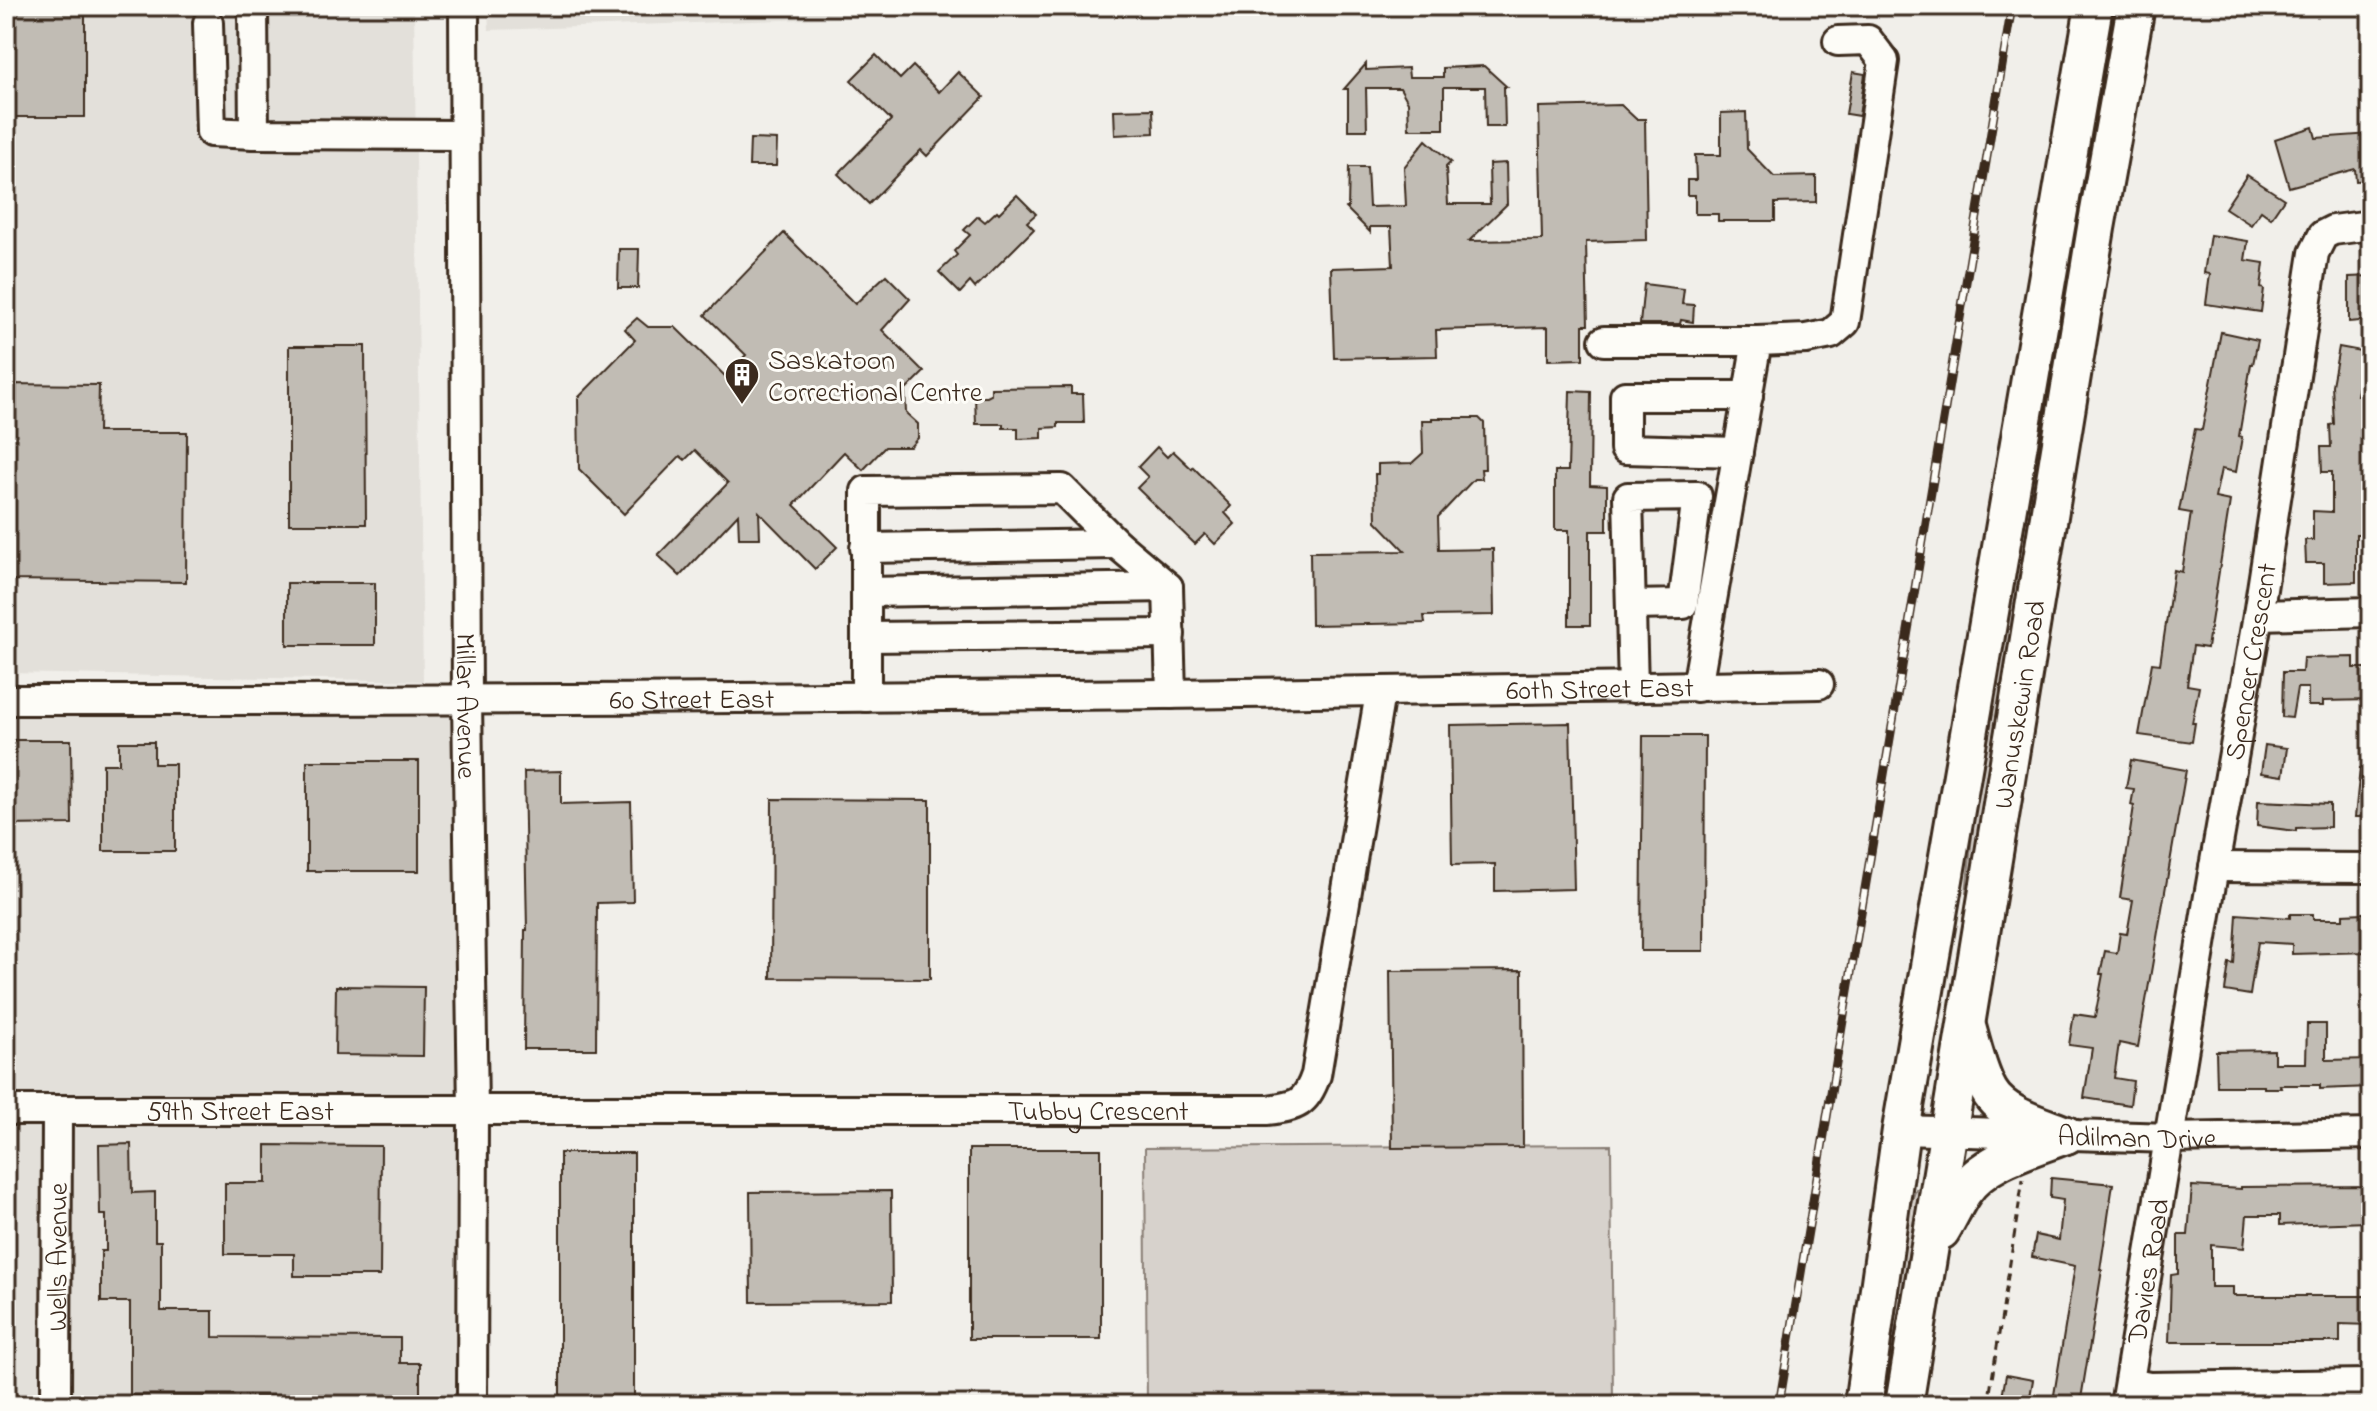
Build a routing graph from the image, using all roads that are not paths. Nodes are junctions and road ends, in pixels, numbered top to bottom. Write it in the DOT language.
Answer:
graph roads {
  1 [pos="253,6"];
  2 [pos="464,6"];
  3 [pos="2094,6"];
  4 [pos="2136,6"];
  5 [pos="208,23"];
  6 [pos="1838,41"];
  7 [pos="254,134"];
  8 [pos="464,135"];
  9 [pos="2371,225"];
  10 [pos="1604,341"];
  11 [pos="1757,341"];
  12 [pos="1748,396"];
  13 [pos="1738,452"];
  14 [pos="1117,544"];
  15 [pos="865,548"];
  16 [pos="1168,587"];
  17 [pos="866,592"];
  18 [pos="1632,605"];
  19 [pos="2371,612"];
  20 [pos="2258,615"];
  21 [pos="1170,634"];
  22 [pos="866,637"];
  23 [pos="1819,684"];
  24 [pos="1697,687"];
  25 [pos="1633,688"];
  26 [pos="1380,693"];
  27 [pos="1171,694"];
  28 [pos="866,697"];
  29 [pos="6,700"];
  30 [pos="467,700"];
  31 [pos="2214,867"];
  32 [pos="2371,868"];
  33 [pos="1966,1022"];
  34 [pos="6,1110"];
  35 [pos="57,1110"];
  36 [pos="473,1111"];
  37 [pos="1901,1130"];
  38 [pos="1948,1132"];
  39 [pos="2371,1134"];
  40 [pos="2066,1135"];
  41 [pos="2171,1138"];
  42 [pos="1928,1253"];
  43 [pos="2371,1384"];
  44 [pos="2127,1394"];
  45 [pos="56,1405"];
  46 [pos="472,1405"];
  47 [pos="1863,1405"];
  48 [pos="1904,1405"];
  1 -- 7 [label="street"];
  2 -- 8 [label="street, Millar Avenue"];
  3 -- 37 [label="main road, Wanuskewin Road"];
  4 -- 33 [label="main road, Wanuskewin Road"];
  5 -- 7 [label="street"];
  6 -- 11 [label="street"];
  7 -- 8 [label="street"];
  8 -- 30 [label="street, Millar Avenue"];
  9 -- 20 [label="street, Spencer Crescent"];
  10 -- 11 [label="street"];
  11 -- 12 [label="street"];
  12 -- 13 [label="street"];
  12 -- 13 [label="street"];
  13 -- 24 [label="street"];
  14 -- 15 [label="street"];
  14 -- 15 [label="street"];
  14 -- 16 [label="street"];
  15 -- 17 [label="street"];
  16 -- 17 [label="street"];
  16 -- 21 [label="street"];
  17 -- 22 [label="street"];
  18 -- 25 [label="street"];
  19 -- 20 [label="street"];
  20 -- 31 [label="street, Spencer Crescent"];
  21 -- 22 [label="street"];
  21 -- 27 [label="street"];
  22 -- 28 [label="street"];
  23 -- 24 [label="street, 60th Street East"];
  24 -- 25 [label="street, 60th Street East"];
  25 -- 26 [label="street, 60th Street East"];
  26 -- 27 [label="street, 60 Street East"];
  26 -- 36 [label="street, Tubby Crescent"];
  27 -- 28 [label="street, 60 Street East"];
  28 -- 30 [label="street, 60 Street East"];
  29 -- 30 [label="street, 60 Street East"];
  30 -- 36 [label="street, Millar Avenue"];
  31 -- 32 [label="street"];
  31 -- 41 [label="street, Spencer Crescent"];
  33 -- 38 [label="main road, Wanuskewin Road"];
  33 -- 40 [label="main road"];
  34 -- 35 [label="street, 59th Street East"];
  35 -- 36 [label="street, 59th Street East"];
  35 -- 45 [label="street, Wells Avenue"];
  36 -- 46 [label="street, Millar Avenue"];
  37 -- 38 [label="street, Adilman Drive"];
  37 -- 47 [label="main road, Wanuskewin Road"];
  38 -- 40 [label="street, Adilman Drive"];
  38 -- 42 [label="main road, Wanuskewin Road"];
  39 -- 41 [label="street, Adilman Drive"];
  40 -- 41 [label="street, Adilman Drive"];
  40 -- 42 [label="main road"];
  41 -- 44 [label="street, Davies Road"];
  42 -- 48 [label="main road, Wanuskewin Road"];
  43 -- 44 [label="street"];
}
